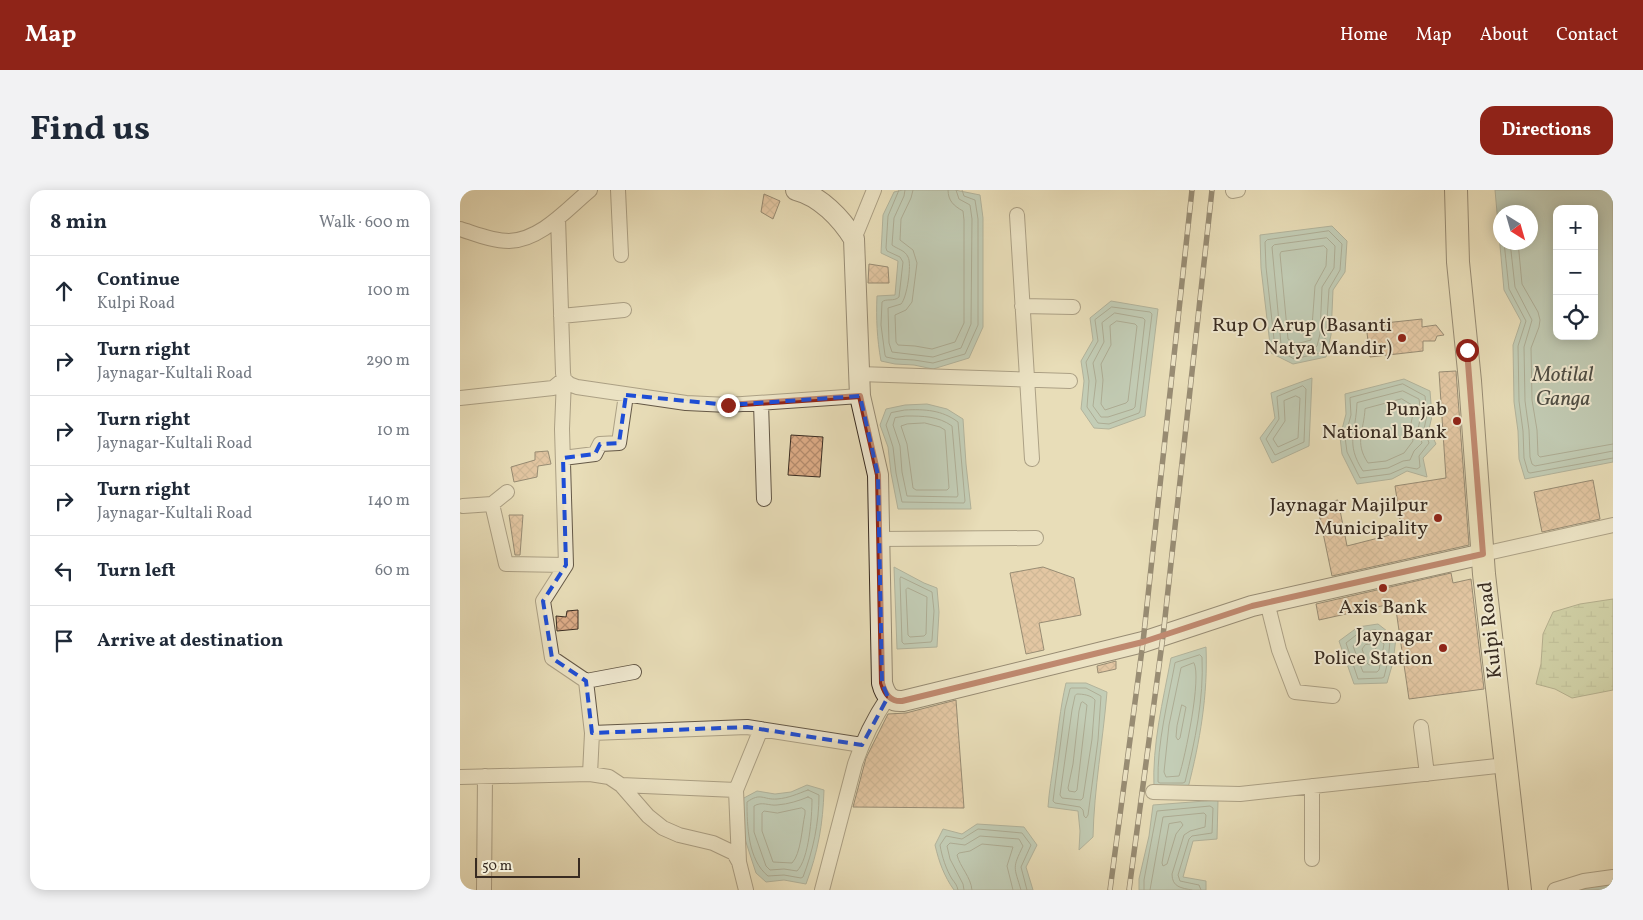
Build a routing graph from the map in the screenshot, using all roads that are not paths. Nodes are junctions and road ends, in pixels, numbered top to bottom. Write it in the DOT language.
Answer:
graph roads {
  1 [pos="590,190"];
  2 [pos="618,190"];
  3 [pos="796,190"];
  4 [pos="874,190"];
  5 [pos="1456,190"];
  6 [pos="818,195"];
  7 [pos="1017,215"];
  8 [pos="558,218"];
  9 [pos="460,229"];
  10 [pos="854,239"];
  11 [pos="621,255"];
  12 [pos="1022,306"];
  13 [pos="1073,307"];
  14 [pos="624,310"];
  15 [pos="561,316"];
  16 [pos="859,374"];
  17 [pos="564,379"];
  18 [pos="1027,380"];
  19 [pos="1070,381"];
  20 [pos="626,395"];
  21 [pos="860,396"];
  22 [pos="460,398"];
  23 [pos="761,403"];
  24 [pos="563,458"];
  25 [pos="1032,459"];
  26 [pos="507,492"];
  27 [pos="764,499"];
  28 [pos="492,504"];
  29 [pos="463,506"];
  30 [pos="1613,525"];
  31 [pos="1036,538"];
  32 [pos="879,539"];
  33 [pos="1483,554"];
  34 [pos="566,565"];
  35 [pos="1267,602"];
  36 [pos="634,672"];
  37 [pos="586,681"];
  38 [pos="1333,696"];
  39 [pos="888,697"];
  40 [pos="1421,727"];
  41 [pos="762,729"];
  42 [pos="592,733"];
  43 [pos="862,744"];
  44 [pos="1506,765"];
  45 [pos="590,774"];
  46 [pos="1428,774"];
  47 [pos="485,776"];
  48 [pos="460,777"];
  49 [pos="621,785"];
  50 [pos="1312,786"];
  51 [pos="736,790"];
  52 [pos="1153,792"];
  53 [pos="1312,859"];
  54 [pos="740,862"];
  55 [pos="1613,876"];
  56 [pos="484,890"];
  57 [pos="746,890"];
  58 [pos="822,890"];
  59 [pos="1520,890"];
  60 [pos="1555,890"];
  1 -- 8 [label="street"];
  2 -- 11 [label="street"];
  3 -- 6 [label="main road"];
  4 -- 10 [label="street"];
  5 -- 33 [label="main road, Kulpi Road"];
  6 -- 10 [label="main road"];
  7 -- 12 [label="street"];
  8 -- 9 [label="street"];
  8 -- 15 [label="street"];
  10 -- 16 [label="main road"];
  12 -- 13 [label="street"];
  12 -- 18 [label="street"];
  14 -- 15 [label="street"];
  15 -- 17 [label="street"];
  16 -- 18 [label="street"];
  16 -- 21 [label="main road"];
  17 -- 20 [label="street"];
  17 -- 22 [label="street"];
  17 -- 24 [label="street"];
  18 -- 19 [label="street"];
  18 -- 25 [label="street"];
  20 -- 23 [label="street"];
  20 -- 24 [label="street"];
  21 -- 23 [label="street"];
  21 -- 32 [label="main road"];
  23 -- 27 [label="street"];
  24 -- 34 [label="street"];
  26 -- 28 [label="street"];
  28 -- 29 [label="street"];
  28 -- 34 [label="street"];
  30 -- 33 [label="street"];
  31 -- 32 [label="street"];
  32 -- 39 [label="main road"];
  33 -- 35 [label="main road"];
  33 -- 44 [label="main road, Kulpi Road"];
  34 -- 37 [label="street"];
  35 -- 38 [label="street"];
  35 -- 39 [label="main road"];
  36 -- 37 [label="street"];
  37 -- 42 [label="street"];
  39 -- 43 [label="street"];
  40 -- 46 [label="street"];
  41 -- 42 [label="street"];
  41 -- 43 [label="street"];
  41 -- 51 [label="street"];
  42 -- 45 [label="street"];
  43 -- 58 [label="street"];
  44 -- 46 [label="street"];
  44 -- 59 [label="main road, Kulpi Road"];
  45 -- 47 [label="street"];
  45 -- 49 [label="street"];
  46 -- 50 [label="street"];
  47 -- 48 [label="street"];
  47 -- 56 [label="street"];
  49 -- 51 [label="street"];
  49 -- 54 [label="street"];
  50 -- 52 [label="street"];
  50 -- 53 [label="street"];
  51 -- 54 [label="street"];
  54 -- 57 [label="street"];
  55 -- 60 [label="street"];
}
